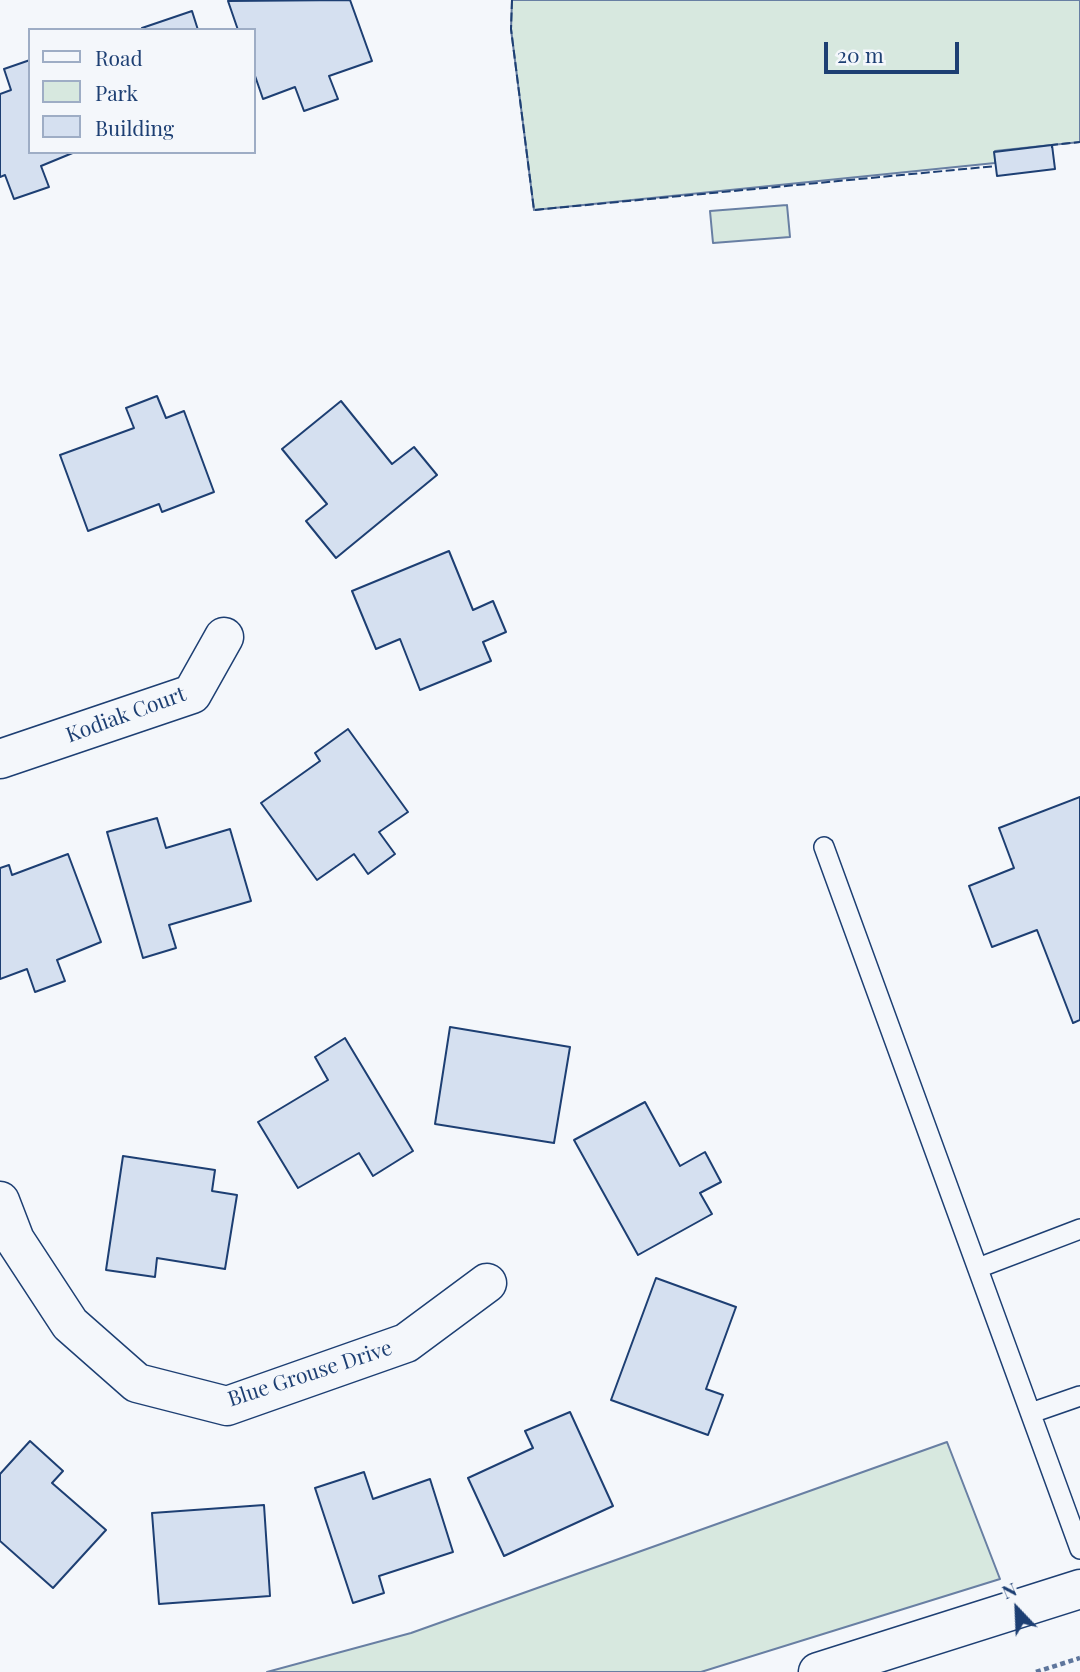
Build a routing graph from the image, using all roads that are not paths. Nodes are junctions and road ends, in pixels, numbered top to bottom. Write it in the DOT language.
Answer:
graph roads {
  1 [pos="224,637"];
  2 [pos="0,760"];
  3 [pos="824,847"];
  4 [pos="0,1201"];
  5 [pos="1080,1229"];
  6 [pos="978,1268"];
  7 [pos="487,1283"];
  8 [pos="1080,1396"];
  9 [pos="1031,1413"];
  10 [pos="1080,1549"];
  11 [pos="1080,1589"];
  12 [pos="818,1672"];
  1 -- 2 [label="street, Kodiak Court"];
  3 -- 6 [label="lane"];
  4 -- 7 [label="street, Blue Grouse Drive"];
  5 -- 6 [label="lane"];
  6 -- 9 [label="lane"];
  8 -- 9 [label="lane"];
  9 -- 10 [label="lane"];
  11 -- 12 [label="street"];
}
